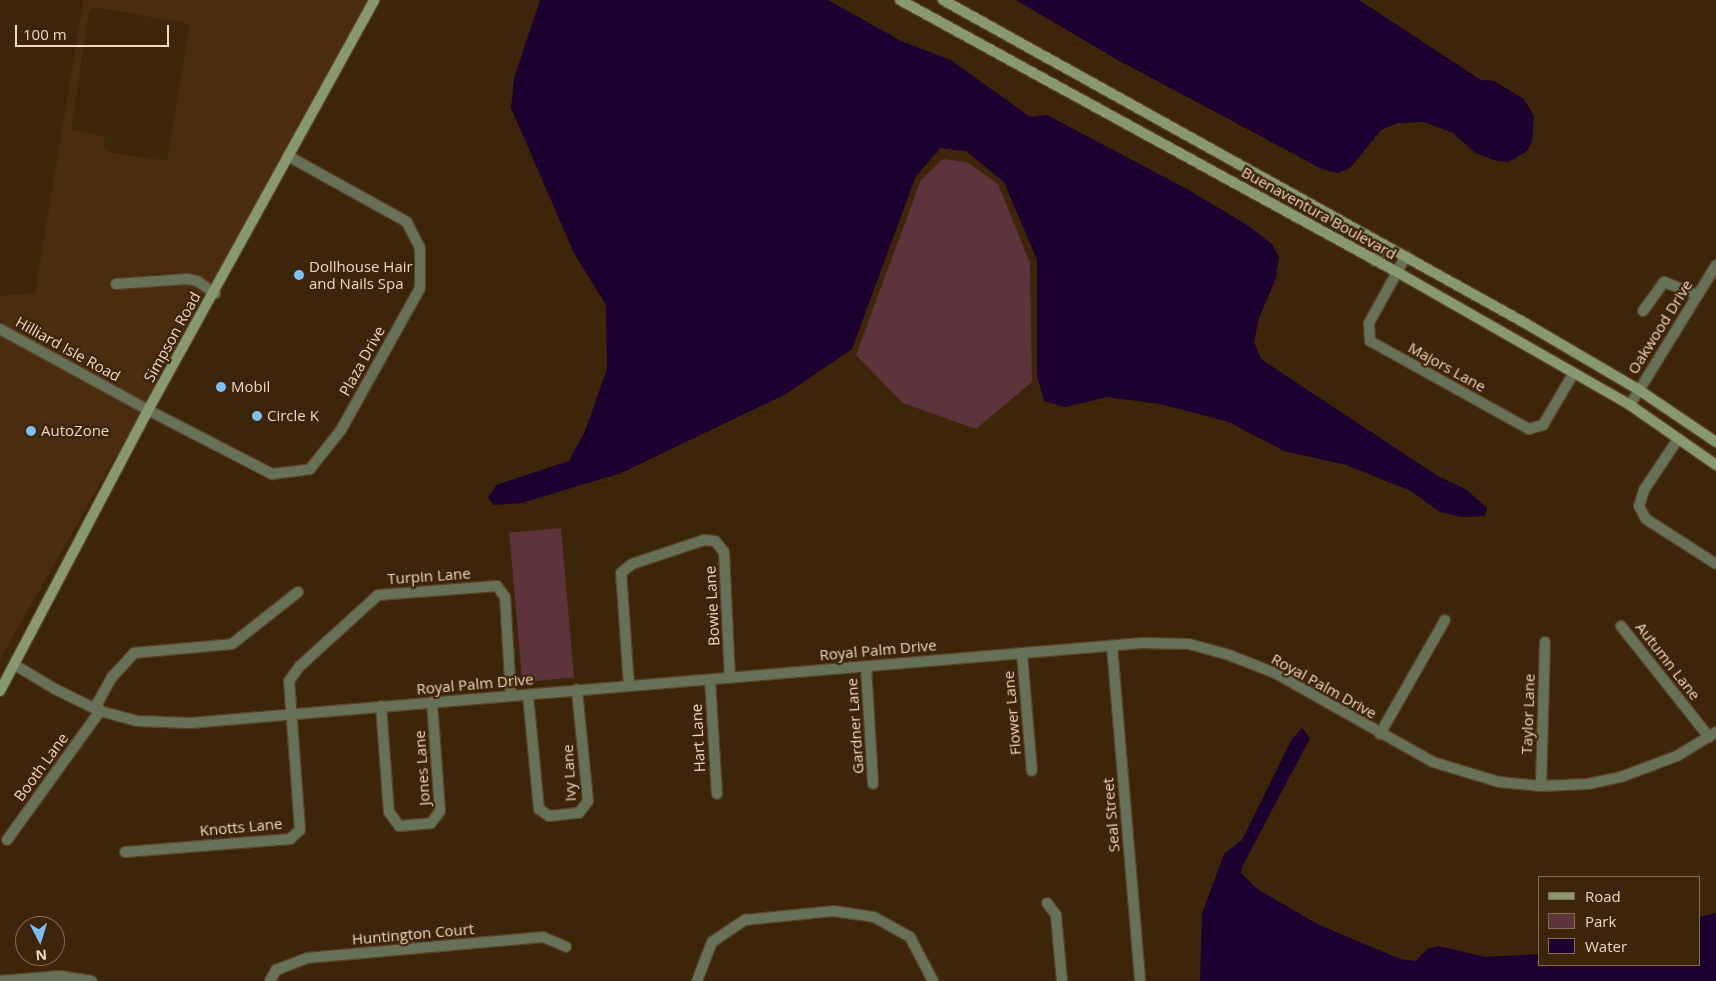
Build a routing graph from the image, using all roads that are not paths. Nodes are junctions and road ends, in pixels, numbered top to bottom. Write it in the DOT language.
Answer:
graph roads {
  1 [pos="374,0"];
  2 [pos="900,0"];
  3 [pos="943,0"];
  4 [pos="288,156"];
  5 [pos="1384,244"];
  6 [pos="1406,256"];
  7 [pos="1375,261"];
  8 [pos="1716,265"];
  9 [pos="1397,272"];
  10 [pos="116,284"];
  11 [pos="214,293"];
  12 [pos="1698,294"];
  13 [pos="1643,311"];
  14 [pos="0,329"];
  15 [pos="1573,374"];
  16 [pos="1639,390"];
  17 [pos="1630,405"];
  18 [pos="148,410"];
  19 [pos="1678,439"];
  20 [pos="1716,442"];
  21 [pos="1716,465"];
  22 [pos="1716,564"];
  23 [pos="298,592"];
  24 [pos="1445,620"];
  25 [pos="1621,626"];
  26 [pos="1544,642"];
  27 [pos="1112,646"];
  28 [pos="1022,653"];
  29 [pos="15,665"];
  30 [pos="866,666"];
  31 [pos="730,678"];
  32 [pos="710,680"];
  33 [pos="629,686"];
  34 [pos="577,690"];
  35 [pos="0,691"];
  36 [pos="528,695"];
  37 [pos="511,696"];
  38 [pos="432,702"];
  39 [pos="381,706"];
  40 [pos="100,711"];
  41 [pos="291,715"];
  42 [pos="1380,734"];
  43 [pos="1712,735"];
  44 [pos="1032,771"];
  45 [pos="873,784"];
  46 [pos="1541,786"];
  47 [pos="717,794"];
  48 [pos="7,840"];
  49 [pos="125,852"];
  50 [pos="1047,903"];
  51 [pos="566,947"];
  52 [pos="0,981"];
  53 [pos="92,981"];
  54 [pos="270,981"];
  55 [pos="697,981"];
  56 [pos="933,981"];
  57 [pos="1062,981"];
  58 [pos="1140,981"];
  1 -- 4 [label="main road, Simpson Road"];
  2 -- 7 [label="main road, Buenaventura Boulevard"];
  3 -- 5 [label="main road, Buenaventura Boulevard"];
  4 -- 11 [label="main road, Simpson Road"];
  4 -- 18 [label="street, Plaza Drive"];
  5 -- 6 [label="main road, Buenaventura Boulevard"];
  5 -- 7 [label="street"];
  6 -- 9 [label="street, Majors Lane"];
  6 -- 16 [label="main road, Buenaventura Boulevard"];
  7 -- 9 [label="main road, Buenaventura Boulevard"];
  8 -- 12 [label="street, Oakwood Drive"];
  9 -- 15 [label="main road, Buenaventura Boulevard"];
  9 -- 15 [label="street, Majors Lane"];
  10 -- 11 [label="street"];
  11 -- 18 [label="main road, Simpson Road"];
  12 -- 13 [label="street"];
  12 -- 16 [label="street, Oakwood Drive"];
  14 -- 18 [label="street, Hilliard Isle Road"];
  15 -- 17 [label="main road, Buenaventura Boulevard"];
  16 -- 17 [label="street, Oakwood Drive"];
  16 -- 20 [label="main road, Buenaventura Boulevard"];
  17 -- 19 [label="main road, Buenaventura Boulevard"];
  18 -- 29 [label="main road, Simpson Road"];
  19 -- 21 [label="main road, Buenaventura Boulevard"];
  19 -- 22 [label="street"];
  23 -- 40 [label="street"];
  24 -- 42 [label="street"];
  25 -- 43 [label="street, Autumn Lane"];
  26 -- 46 [label="street, Taylor Lane"];
  27 -- 28 [label="street, Royal Palm Drive"];
  27 -- 42 [label="street, Royal Palm Drive"];
  27 -- 58 [label="street, Seal Street"];
  28 -- 30 [label="street, Royal Palm Drive"];
  28 -- 44 [label="street, Flower Lane"];
  29 -- 35 [label="main road, Simpson Road"];
  29 -- 40 [label="street, Royal Palm Drive"];
  30 -- 31 [label="street, Royal Palm Drive"];
  30 -- 45 [label="street, Gardner Lane"];
  31 -- 32 [label="street, Royal Palm Drive"];
  31 -- 33 [label="street, Bowie Lane"];
  32 -- 33 [label="street, Royal Palm Drive"];
  32 -- 47 [label="street, Hart Lane"];
  33 -- 34 [label="street, Royal Palm Drive"];
  34 -- 36 [label="street, Royal Palm Drive"];
  34 -- 36 [label="street, Ivy Lane"];
  36 -- 37 [label="street, Royal Palm Drive"];
  37 -- 38 [label="street, Royal Palm Drive"];
  37 -- 41 [label="street, Turpin Lane"];
  38 -- 39 [label="street, Royal Palm Drive"];
  38 -- 39 [label="street, Jones Lane"];
  39 -- 41 [label="street, Royal Palm Drive"];
  40 -- 41 [label="street, Royal Palm Drive"];
  40 -- 48 [label="street, Booth Lane"];
  41 -- 49 [label="street, Knotts Lane"];
  42 -- 46 [label="street, Royal Palm Drive"];
  43 -- 46 [label="street, Royal Palm Drive"];
  50 -- 57 [label="street"];
  51 -- 54 [label="street, Huntington Court"];
  52 -- 53 [label="street"];
  55 -- 56 [label="street"];
}
